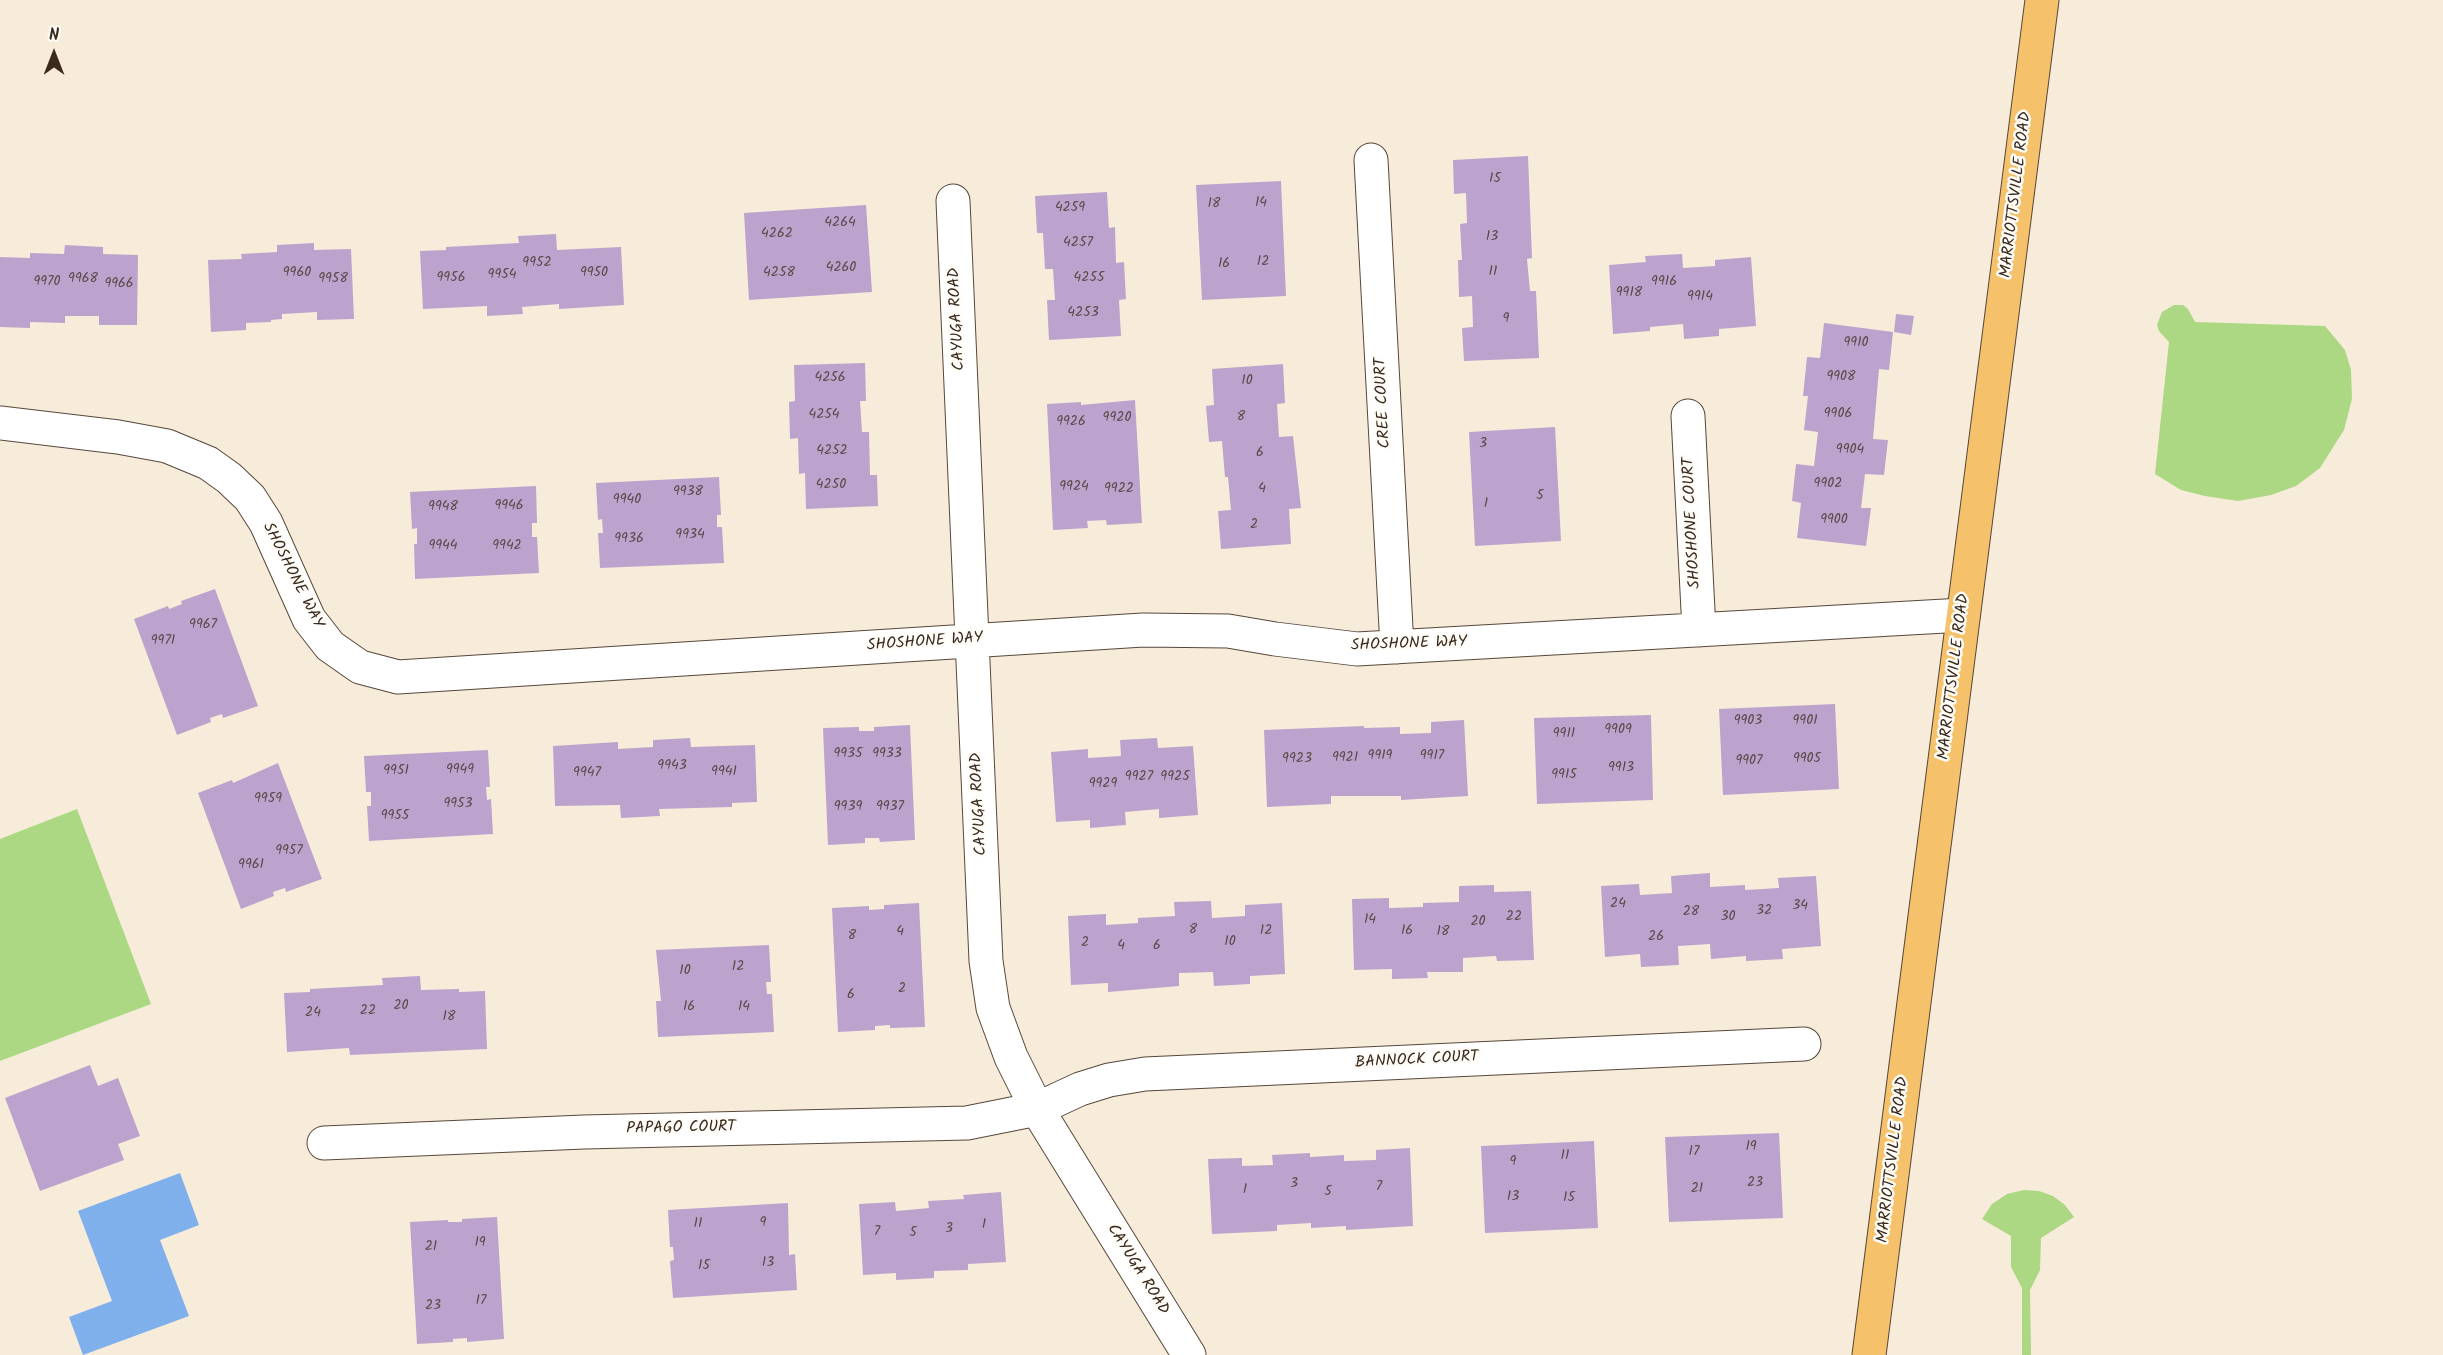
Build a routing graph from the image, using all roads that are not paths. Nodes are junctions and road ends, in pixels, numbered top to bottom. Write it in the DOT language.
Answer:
graph roads {
  1 [pos="2042,0"];
  2 [pos="1371,160"];
  3 [pos="953,201"];
  4 [pos="1688,416"];
  5 [pos="0,423"];
  6 [pos="1963,615"];
  7 [pos="1698,630"];
  8 [pos="972,640"];
  9 [pos="1397,647"];
  10 [pos="1804,1044"];
  11 [pos="1037,1109"];
  12 [pos="324,1143"];
  13 [pos="1189,1355"];
  14 [pos="1869,1355"];
  1 -- 6 [label="main road, MARRIOTTSVILLE ROAD"];
  2 -- 9 [label="street, CREE COURT"];
  3 -- 8 [label="street, CAYUGA ROAD"];
  4 -- 7 [label="street, SHOSHONE COURT"];
  5 -- 8 [label="street, SHOSHONE WAY"];
  6 -- 7 [label="street, SHOSHONE WAY"];
  6 -- 14 [label="main road, MARRIOTTSVILLE ROAD"];
  7 -- 9 [label="street, SHOSHONE WAY"];
  8 -- 9 [label="street, SHOSHONE WAY"];
  8 -- 11 [label="street, CAYUGA ROAD"];
  10 -- 11 [label="street, BANNOCK COURT"];
  11 -- 12 [label="street, PAPAGO COURT"];
  11 -- 13 [label="street, CAYUGA ROAD"];
}
